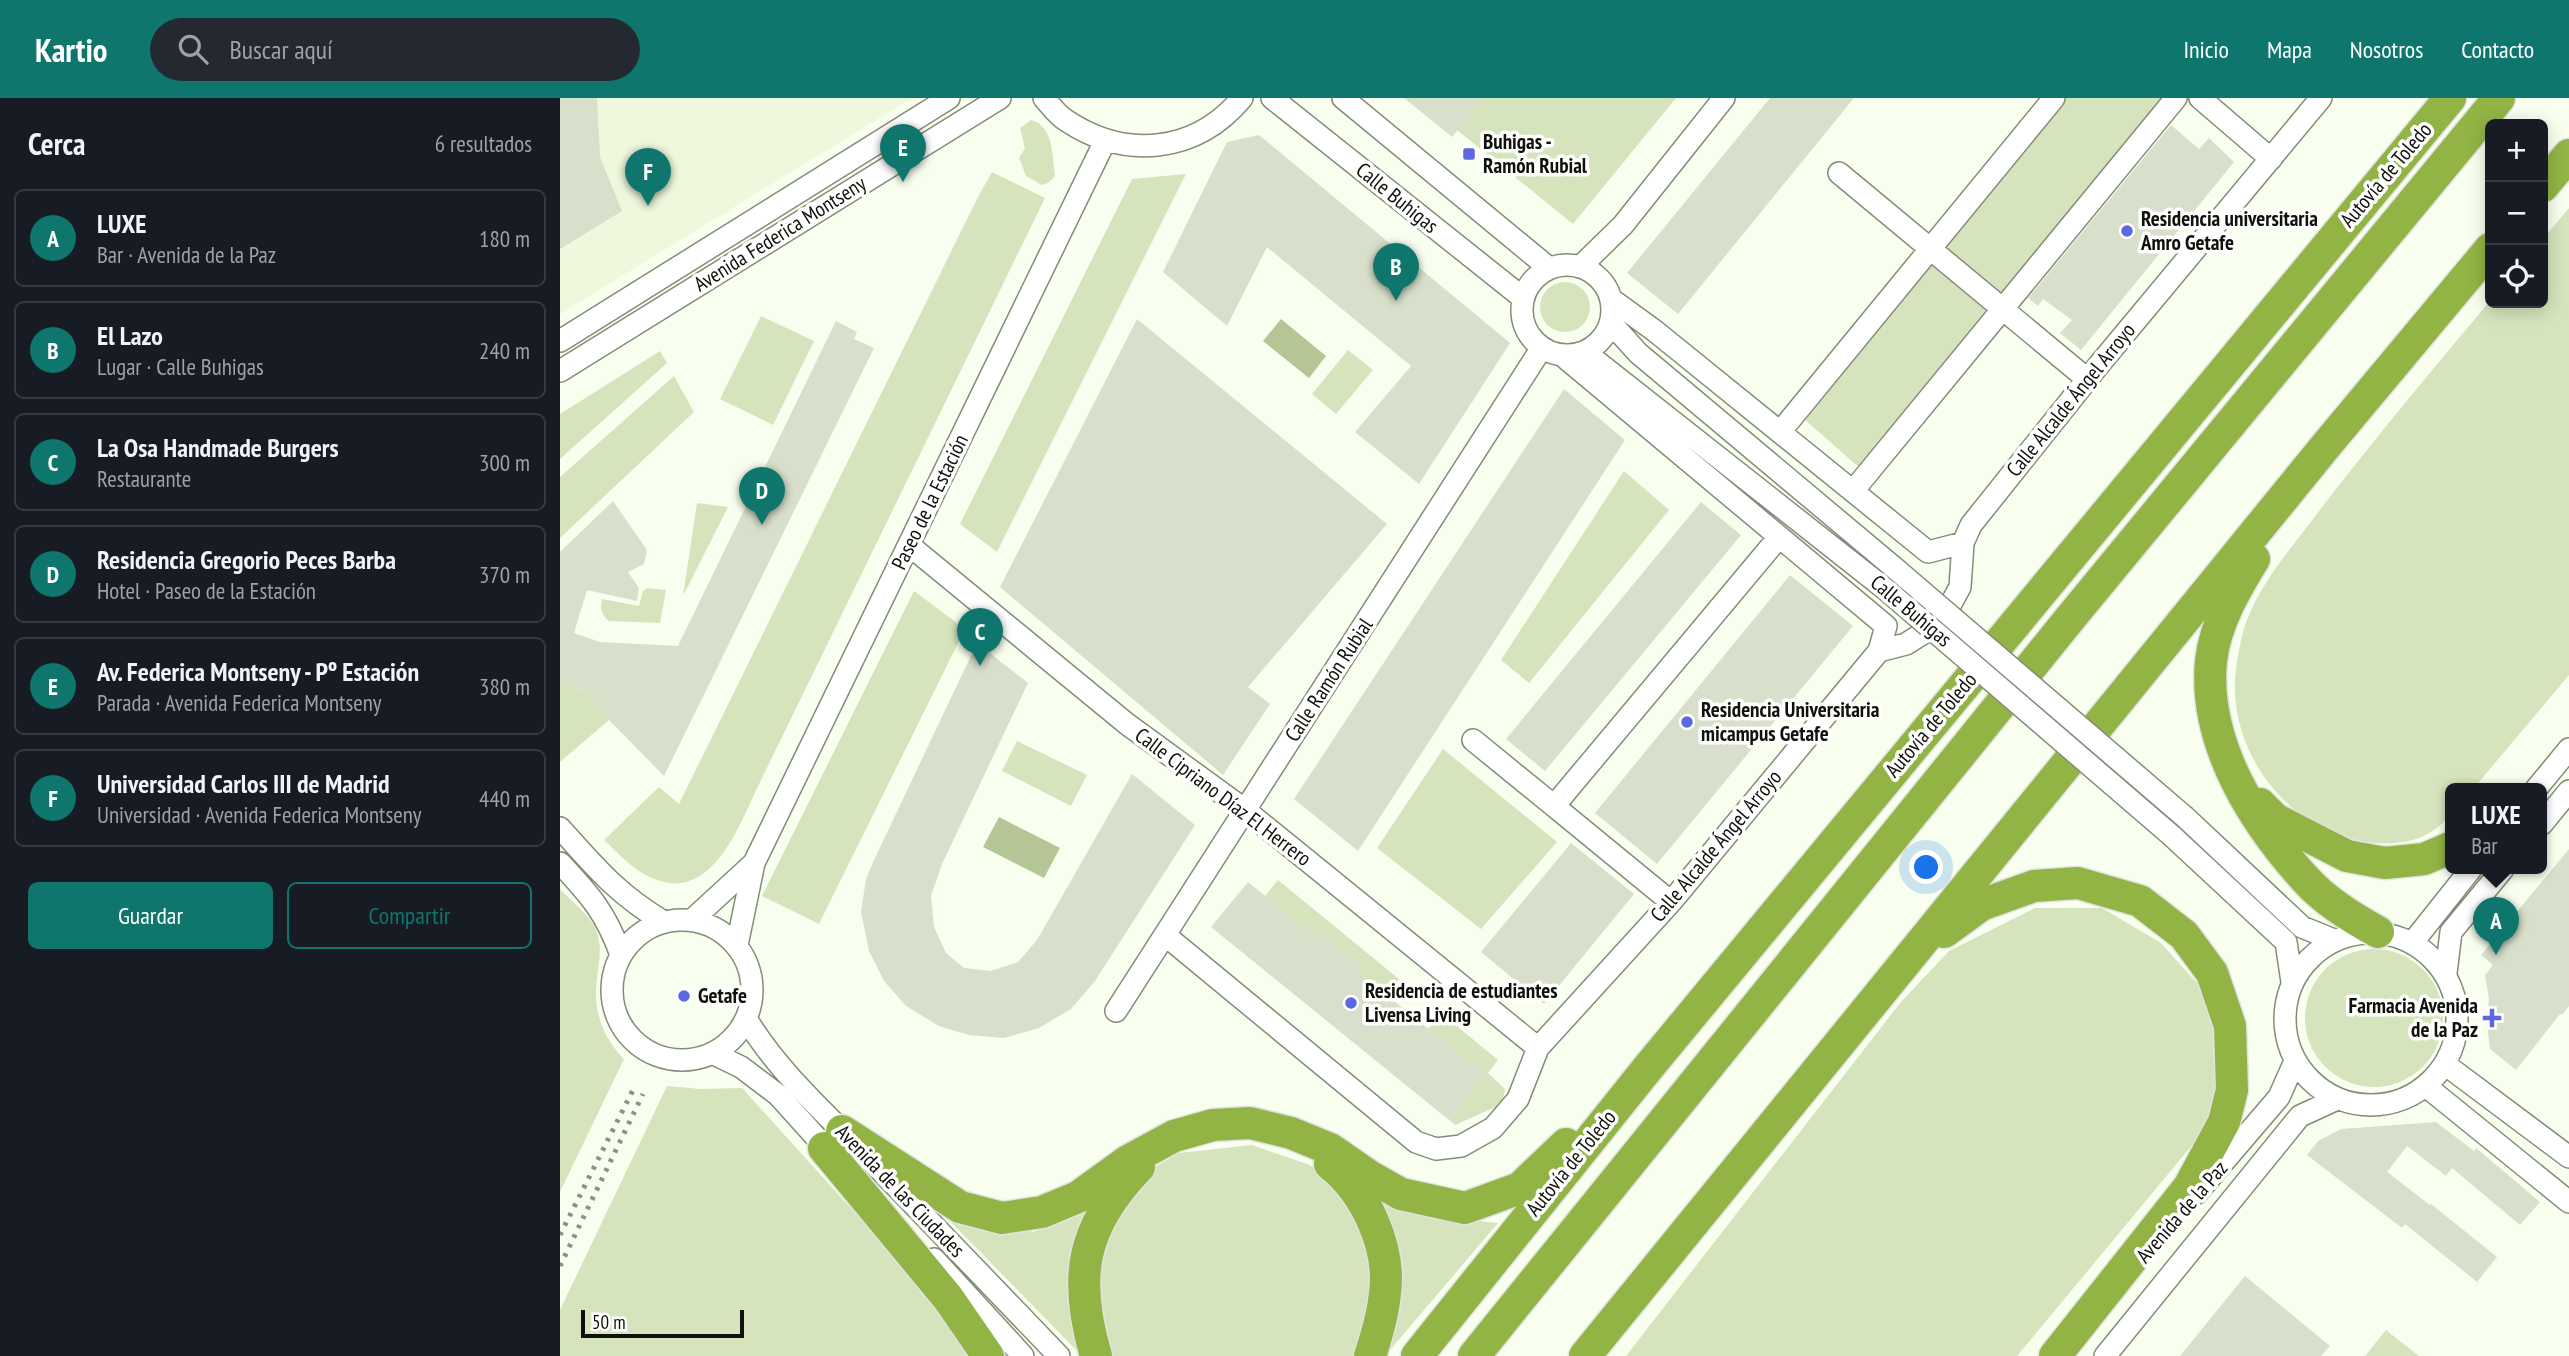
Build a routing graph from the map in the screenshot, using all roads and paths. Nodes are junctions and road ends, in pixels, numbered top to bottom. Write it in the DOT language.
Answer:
graph roads {
  1 [pos="949,98"];
  2 [pos="999,98"];
  3 [pos="1044,98"];
  4 [pos="1242,98"];
  5 [pos="1272,98"];
  6 [pos="1343,98"];
  7 [pos="1724,98"];
  8 [pos="2054,98"];
  9 [pos="2176,98"];
  10 [pos="2200,98"];
  11 [pos="2321,98"];
  12 [pos="2450,98"];
  13 [pos="2499,98"];
  14 [pos="1105,141"];
  15 [pos="2569,155"];
  16 [pos="2271,159"];
  17 [pos="1839,173"];
  18 [pos="2546,182"];
  19 [pos="1615,234"];
  20 [pos="1930,249"];
  21 [pos="2485,255"];
  22 [pos="1580,267"];
  23 [pos="1549,268"];
  24 [pos="1601,280"];
  25 [pos="1523,298"];
  26 [pos="1611,299"];
  27 [pos="2002,309"];
  28 [pos="1611,323"];
  29 [pos="560,341"];
  30 [pos="1541,349"];
  31 [pos="1586,352"];
  32 [pos="1563,356"];
  33 [pos="560,370"];
  34 [pos="2087,379"];
  35 [pos="1780,432"];
  36 [pos="2324,448"];
  37 [pos="1853,491"];
  38 [pos="1779,537"];
  39 [pos="1963,543"];
  40 [pos="909,545"];
  41 [pos="1880,651"];
  42 [pos="1473,740"];
  43 [pos="2569,749"];
  44 [pos="2237,780"];
  45 [pos="2541,783"];
  46 [pos="2569,791"];
  47 [pos="1554,806"];
  48 [pos="1245,810"];
  49 [pos="2547,818"];
  50 [pos="560,828"];
  51 [pos="2445,850"];
  52 [pos="560,863"];
  53 [pos="754,863"];
  54 [pos="2467,874"];
  55 [pos="2499,874"];
  56 [pos="1671,902"];
  57 [pos="692,920"];
  58 [pos="664,922"];
  59 [pos="2378,932"];
  60 [pos="1165,935"];
  61 [pos="2334,940"];
  62 [pos="2413,942"];
  63 [pos="737,945"];
  64 [pos="621,955"];
  65 [pos="2446,973"];
  66 [pos="1893,977"];
  67 [pos="2292,982"];
  68 [pos="1116,1012"];
  69 [pos="747,1020"];
  70 [pos="1538,1048"];
  71 [pos="714,1054"];
  72 [pos="2295,1061"];
  73 [pos="2446,1065"];
  74 [pos="1647,1069"];
  75 [pos="2427,1087"];
  76 [pos="2337,1099"];
  77 [pos="1291,1133"];
  78 [pos="1174,1136"];
  79 [pos="833,1139"];
  80 [pos="2565,1145"];
  81 [pos="2569,1202"];
  82 [pos="988,1356"];
  83 [pos="1023,1356"];
  84 [pos="1059,1356"];
  85 [pos="1096,1356"];
  86 [pos="1370,1356"];
  87 [pos="1417,1356"];
  88 [pos="1474,1356"];
  89 [pos="1585,1356"];
  90 [pos="2057,1356"];
  91 [pos="2105,1356"];
  1 -- 29 [label="street, Avenida Federica Montseny"];
  2 -- 33 [label="street, Avenida Federica Montseny"];
  3 -- 14 [label="street"];
  4 -- 14 [label="street"];
  5 -- 25 [label="street, Calle Buhigas"];
  6 -- 23 [label="street, Calle Buhigas"];
  7 -- 19 [label="street"];
  8 -- 20 [label="street"];
  9 -- 27 [label="street"];
  10 -- 16 [label="street"];
  11 -- 16 [label="street, Calle Alcalde Ángel Arroyo"];
  12 -- 74 [label="highway, Autovía de Toledo"];
  13 -- 88 [label="highway, Autovía de Toledo"];
  14 -- 40 [label="street, Paseo de la Estación"];
  15 -- 18 [label="highway"];
  16 -- 34 [label="street, Calle Alcalde Ángel Arroyo"];
  17 -- 20 [label="street"];
  19 -- 22 [label="street"];
  19 -- 24 [label="street"];
  20 -- 27 [label="street"];
  20 -- 35 [label="street"];
  21 -- 36 [label="highway"];
  22 -- 23 [label="street"];
  22 -- 24 [label="street"];
  23 -- 25 [label="street"];
  24 -- 26 [label="street"];
  25 -- 30 [label="street"];
  26 -- 28 [label="street"];
  26 -- 35 [label="street"];
  27 -- 34 [label="street"];
  27 -- 37 [label="street"];
  28 -- 31 [label="street"];
  28 -- 61 [label="street, Calle Buhigas, bridge"];
  30 -- 32 [label="street"];
  30 -- 48 [label="street, Calle Ramón Rubial"];
  31 -- 32 [label="street"];
  31 -- 67 [label="street, Calle Buhigas, bridge"];
  32 -- 38 [label="street"];
  34 -- 39 [label="street, Calle Alcalde Ángel Arroyo"];
  35 -- 37 [label="street"];
  36 -- 44 [label="highway"];
  36 -- 66 [label="highway"];
  37 -- 39 [label="street"];
  38 -- 41 [label="street"];
  38 -- 47 [label="street"];
  39 -- 41 [label="street, Calle Alcalde Ángel Arroyo"];
  40 -- 48 [label="street, Calle Cipriano Díaz El Herrero"];
  40 -- 53 [label="street, Paseo de la Estación"];
  41 -- 56 [label="street, Calle Alcalde Ángel Arroyo"];
  42 -- 47 [label="street"];
  43 -- 45 [label="street"];
  44 -- 51 [label="highway"];
  44 -- 59 [label="highway"];
  46 -- 49 [label="street"];
  47 -- 56 [label="street"];
  48 -- 60 [label="street, Calle Ramón Rubial"];
  48 -- 70 [label="street, Calle Cipriano Díaz El Herrero"];
  50 -- 58 [label="street"];
  52 -- 64 [label="street"];
  53 -- 57 [label="street, Paseo de la Estación"];
  53 -- 63 [label="street, Paseo de la Estación"];
  54 -- 62 [label="street"];
  55 -- 65 [label="street"];
  56 -- 70 [label="street, Calle Alcalde Ángel Arroyo"];
  57 -- 58 [label="street"];
  57 -- 63 [label="street"];
  58 -- 64 [label="street"];
  59 -- 61 [label="street"];
  59 -- 62 [label="street"];
  60 -- 68 [label="street, Calle Ramón Rubial"];
  60 -- 70 [label="street, Calle Alcalde Ángel Arroyo"];
  61 -- 67 [label="street"];
  62 -- 65 [label="street"];
  63 -- 69 [label="street"];
  64 -- 71 [label="street"];
  65 -- 73 [label="street"];
  66 -- 89 [label="highway"];
  66 -- 90 [label="highway"];
  67 -- 72 [label="street"];
  69 -- 71 [label="street"];
  69 -- 79 [label="street, Avenida de las Ciudades"];
  71 -- 79 [label="street, Avenida de las Ciudades"];
  72 -- 76 [label="street"];
  72 -- 90 [label="street, Avenida de la Paz"];
  73 -- 75 [label="street"];
  73 -- 80 [label="street"];
  74 -- 77 [label="highway"];
  74 -- 87 [label="highway, Autovía de Toledo"];
  75 -- 76 [label="street"];
  75 -- 81 [label="street"];
  76 -- 91 [label="street, Avenida de la Paz"];
  77 -- 78 [label="highway"];
  77 -- 86 [label="highway"];
  78 -- 79 [label="highway"];
  78 -- 85 [label="highway"];
  79 -- 82 [label="highway"];
  79 -- 83 [label="street, Avenida de las Ciudades"];
  79 -- 84 [label="street, Avenida de las Ciudades"];
}
